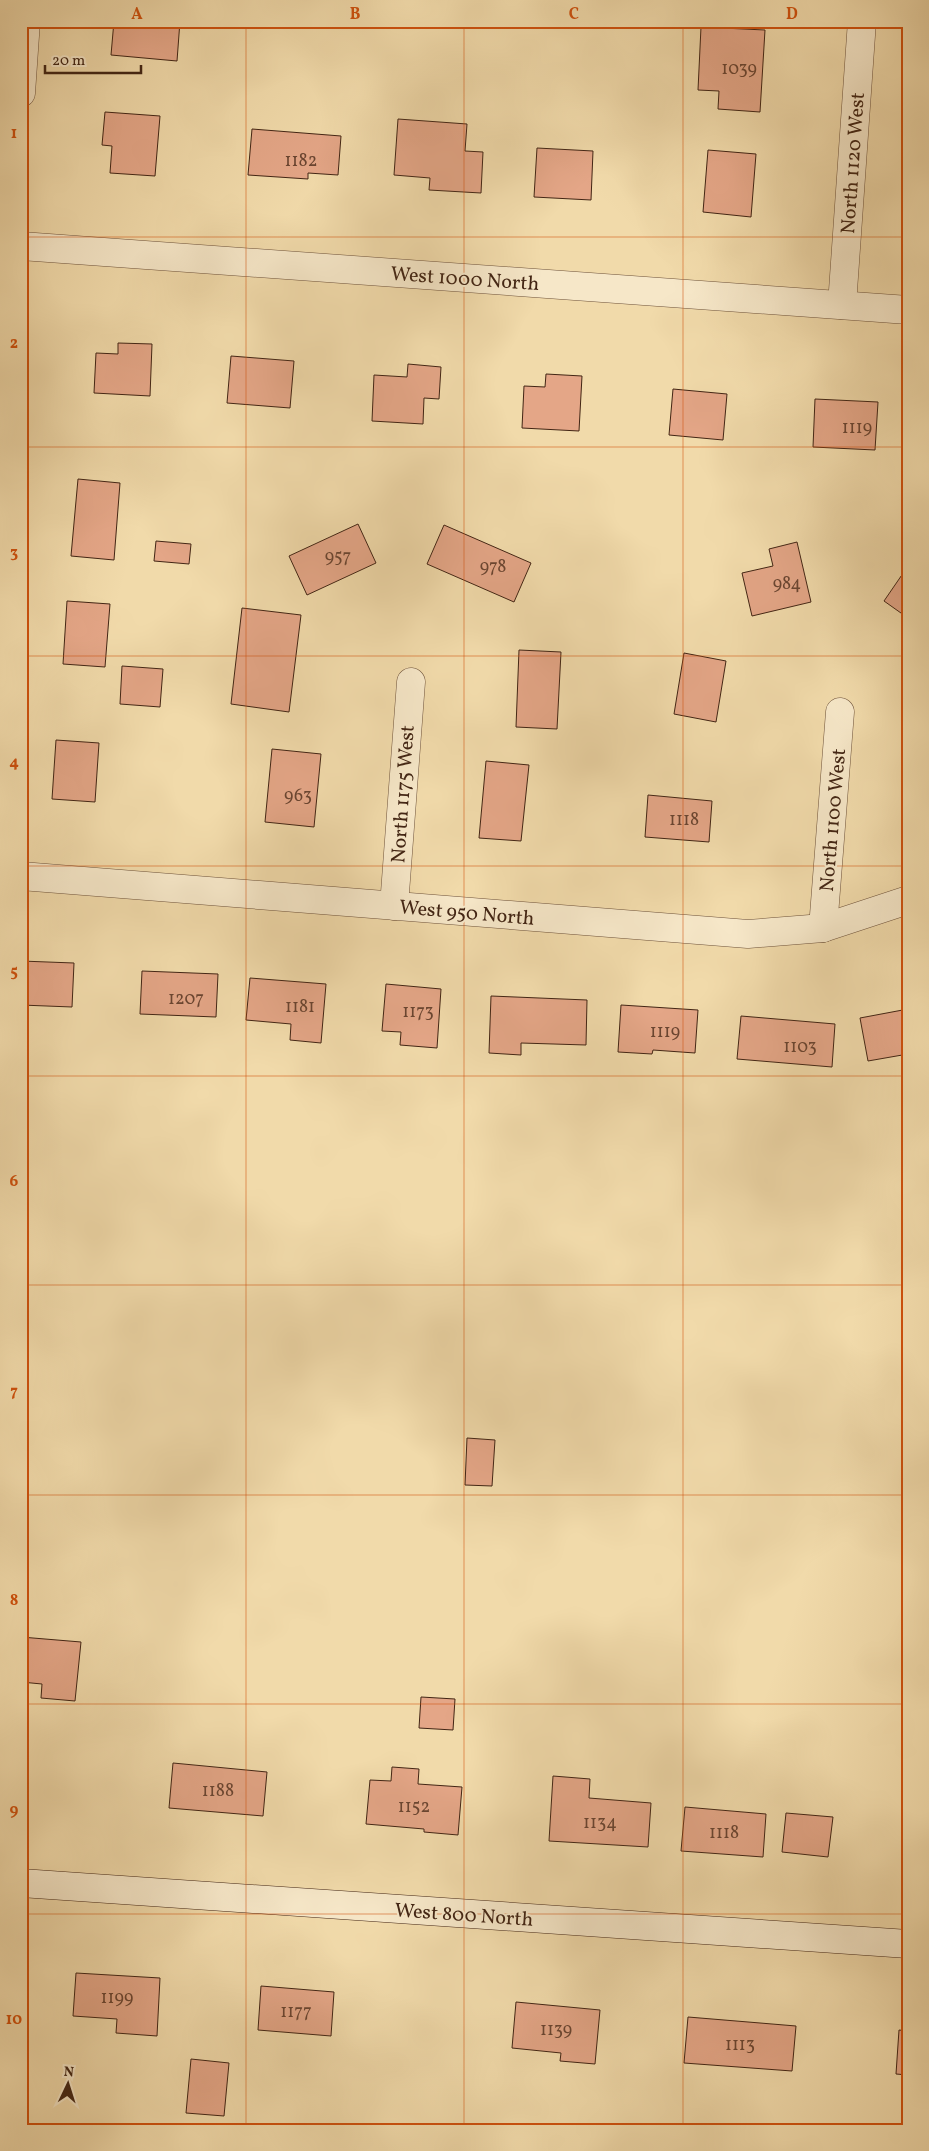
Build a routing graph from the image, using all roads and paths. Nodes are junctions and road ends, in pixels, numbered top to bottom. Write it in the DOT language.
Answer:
graph roads {
  1 [pos="26,21"];
  2 [pos="862,21"];
  3 [pos="21,93"];
  4 [pos="21,246"];
  5 [pos="842,305"];
  6 [pos="908,310"];
  7 [pos="411,682"];
  8 [pos="840,712"];
  9 [pos="21,876"];
  10 [pos="908,900"];
  11 [pos="394,906"];
  12 [pos="823,928"];
  13 [pos="21,1883"];
  14 [pos="908,1944"];
  1 -- 3 [label="street"];
  2 -- 5 [label="street, North 1120 West"];
  4 -- 5 [label="street, West 1000 North"];
  5 -- 6 [label="street, West 1000 North"];
  7 -- 11 [label="street, North 1175 West"];
  8 -- 12 [label="street, North 1100 West"];
  9 -- 11 [label="street, West 950 North"];
  10 -- 12 [label="street, West 950 North"];
  11 -- 12 [label="street, West 950 North"];
  13 -- 14 [label="street, West 800 North"];
}
